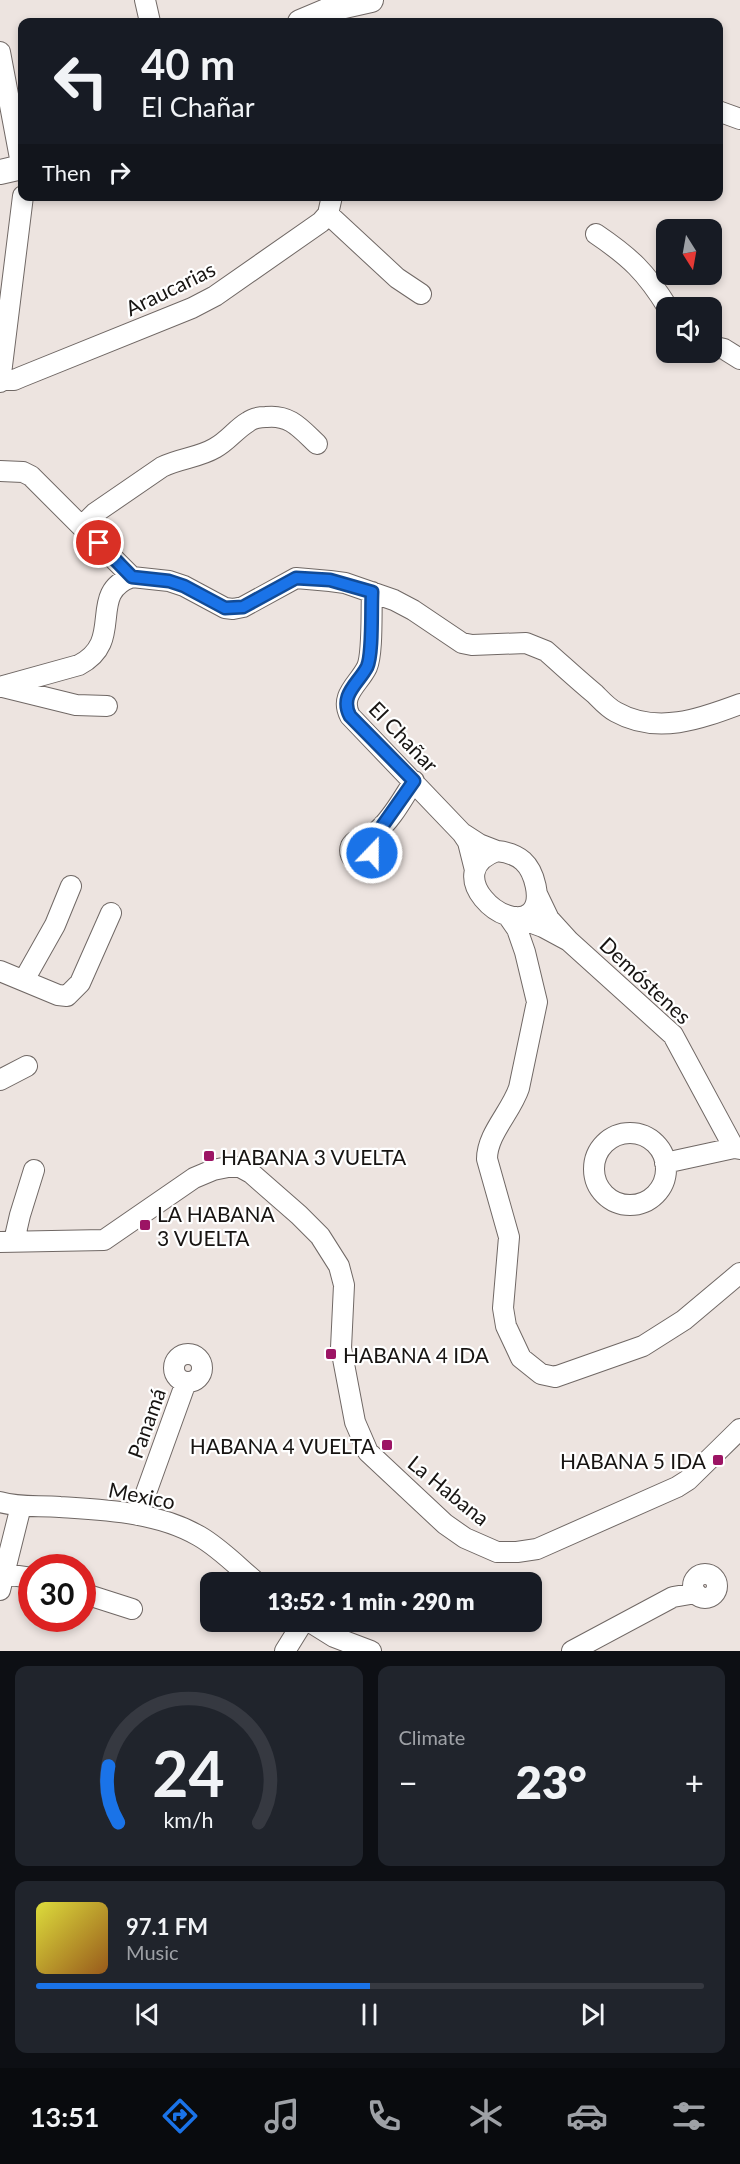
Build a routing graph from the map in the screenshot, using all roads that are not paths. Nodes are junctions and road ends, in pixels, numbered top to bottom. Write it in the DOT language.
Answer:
graph roads {
  1 [pos="145,0"];
  2 [pos="370,0"];
  3 [pos="309,15"];
  4 [pos="149,18"];
  5 [pos="0,52"];
  6 [pos="723,113"];
  7 [pos="740,119"];
  8 [pos="18,147"];
  9 [pos="18,169"];
  10 [pos="0,172"];
  11 [pos="22,201"];
  12 [pos="329,205"];
  13 [pos="596,234"];
  14 [pos="420,294"];
  15 [pos="661,297"];
  16 [pos="722,349"];
  17 [pos="737,353"];
  18 [pos="0,381"];
  19 [pos="317,444"];
  20 [pos="0,471"];
  21 [pos="82,526"];
  22 [pos="132,577"];
  23 [pos="372,592"];
  24 [pos="0,687"];
  25 [pos="740,704"];
  26 [pos="107,706"];
  27 [pos="414,781"];
  28 [pos="383,825"];
  29 [pos="462,833"];
  30 [pos="497,851"];
  31 [pos="475,870"];
  32 [pos="71,886"];
  33 [pos="537,894"];
  34 [pos="111,913"];
  35 [pos="512,917"];
  36 [pos="543,927"];
  37 [pos="568,941"];
  38 [pos="525,952"];
  39 [pos="0,971"];
  40 [pos="24,980"];
  41 [pos="27,1066"];
  42 [pos="0,1080"];
  43 [pos="737,1148"];
  44 [pos="665,1163"];
  45 [pos="34,1170"];
  46 [pos="7,1241"];
  47 [pos="740,1273"];
  48 [pos="186,1382"];
  49 [pos="740,1429"];
  50 [pos="0,1502"];
  51 [pos="21,1506"];
  52 [pos="138,1515"];
  53 [pos="243,1572"];
  54 [pos="18,1580"];
  55 [pos="2,1582"];
  56 [pos="696,1593"];
  57 [pos="96,1597"];
  58 [pos="132,1609"];
  59 [pos="297,1632"];
  60 [pos="327,1632"];
  61 [pos="285,1651"];
  62 [pos="371,1651"];
  63 [pos="572,1651"];
  1 -- 4 [label="street"];
  2 -- 3 [label="main road"];
  5 -- 8 [label="street"];
  6 -- 7 [label="street"];
  9 -- 10 [label="main road"];
  11 -- 18 [label="street"];
  12 -- 14 [label="street"];
  12 -- 18 [label="street, Araucarias"];
  13 -- 15 [label="street"];
  16 -- 17 [label="street"];
  19 -- 21 [label="street"];
  20 -- 21 [label="street"];
  21 -- 22 [label="street"];
  22 -- 23 [label="street"];
  22 -- 24 [label="street"];
  23 -- 25 [label="street"];
  23 -- 27 [label="street, El Chañar"];
  24 -- 26 [label="street"];
  27 -- 28 [label="street"];
  27 -- 29 [label="street, El Chañar"];
  29 -- 30 [label="street, El Chañar"];
  29 -- 31 [label="street, El Chañar"];
  30 -- 31 [label="street"];
  30 -- 33 [label="street, Demóstenes"];
  31 -- 35 [label="street, Demóstenes"];
  32 -- 40 [label="street"];
  33 -- 35 [label="street"];
  33 -- 37 [label="street, Demóstenes"];
  34 -- 40 [label="street"];
  35 -- 36 [label="street, Demóstenes"];
  35 -- 38 [label="street"];
  36 -- 37 [label="street, Demóstenes"];
  36 -- 38 [label="street"];
  37 -- 43 [label="street, Demóstenes"];
  38 -- 47 [label="street"];
  39 -- 40 [label="street"];
  41 -- 42 [label="street"];
  43 -- 44 [label="street"];
  45 -- 46 [label="street"];
  46 -- 49 [label="street, La Habana"];
  48 -- 52 [label="street, Panamá"];
  50 -- 51 [label="street, Mexico"];
  51 -- 52 [label="street, Mexico"];
  51 -- 55 [label="street"];
  52 -- 53 [label="street, Mexico"];
  54 -- 55 [label="street"];
  56 -- 63 [label="street"];
  57 -- 58 [label="street"];
  59 -- 61 [label="street"];
  60 -- 62 [label="street"];
}
